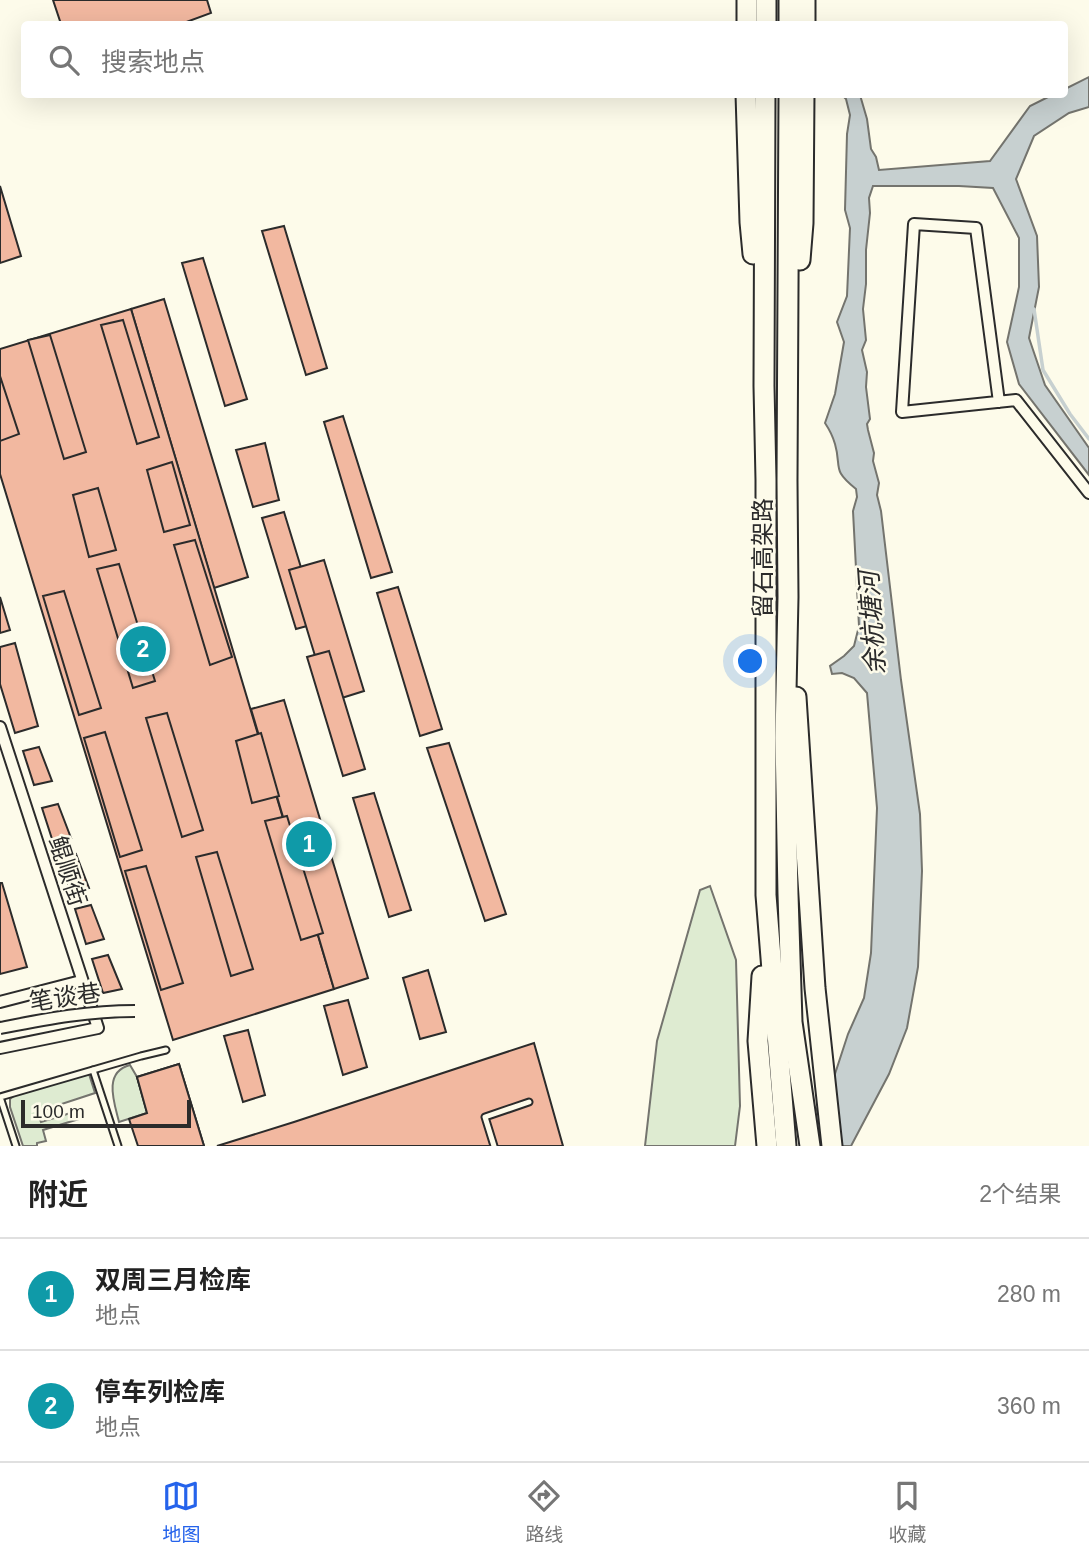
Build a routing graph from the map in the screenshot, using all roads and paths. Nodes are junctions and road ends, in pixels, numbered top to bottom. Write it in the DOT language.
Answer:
graph roads {
  1 [pos="747,0"];
  2 [pos="766,0"];
  3 [pos="789,0"];
  4 [pos="805,0"];
  5 [pos="747,21"];
  6 [pos="766,21"];
  7 [pos="789,21"];
  8 [pos="805,21"];
  9 [pos="746,98"];
  10 [pos="765,98"];
  11 [pos="789,98"];
  12 [pos="804,98"];
  13 [pos="764,386"];
  14 [pos="788,393"];
  15 [pos="999,402"];
  16 [pos="1089,493"];
  17 [pos="788,597"];
  18 [pos="0,727"];
  19 [pos="766,895"];
  20 [pos="81,981"];
  21 [pos="0,1002"];
  22 [pos="135,1011"];
  23 [pos="0,1028"];
  24 [pos="97,1028"];
  25 [pos="0,1048"];
  26 [pos="166,1051"];
  27 [pos="93,1070"];
  28 [pos="529,1102"];
  29 [pos="16,1146"];
  30 [pos="118,1146"];
  31 [pos="494,1146"];
  32 [pos="767,1146"];
  33 [pos="786,1146"];
  34 [pos="810,1146"];
  35 [pos="832,1146"];
  1 -- 5 [label="highway"];
  2 -- 6 [label="highway"];
  3 -- 7 [label="highway"];
  4 -- 8 [label="highway"];
  9 -- 13 [label="highway"];
  10 -- 13 [label="highway, 留石高架路"];
  11 -- 14 [label="highway, 留石高架路"];
  12 -- 14 [label="highway"];
  13 -- 19 [label="highway, 留石高架路"];
  14 -- 17 [label="highway, 留石高架路"];
  15 -- 15 [label="street"];
  15 -- 16 [label="street"];
  17 -- 34 [label="highway, 留石高架路"];
  17 -- 35 [label="highway"];
  18 -- 20 [label="street, 鲲顺街"];
  19 -- 32 [label="highway"];
  19 -- 33 [label="highway, 留石高架路"];
  20 -- 21 [label="street, 笔谈巷"];
  20 -- 24 [label="street, 鲲顺街"];
  22 -- 23 [label="street, 笔谈巷, bridge"];
  24 -- 25 [label="street, 笔谈巷"];
  26 -- 27 [label="lane"];
  27 -- 29 [label="lane"];
  27 -- 30 [label="lane"];
  28 -- 31 [label="lane"];
}
